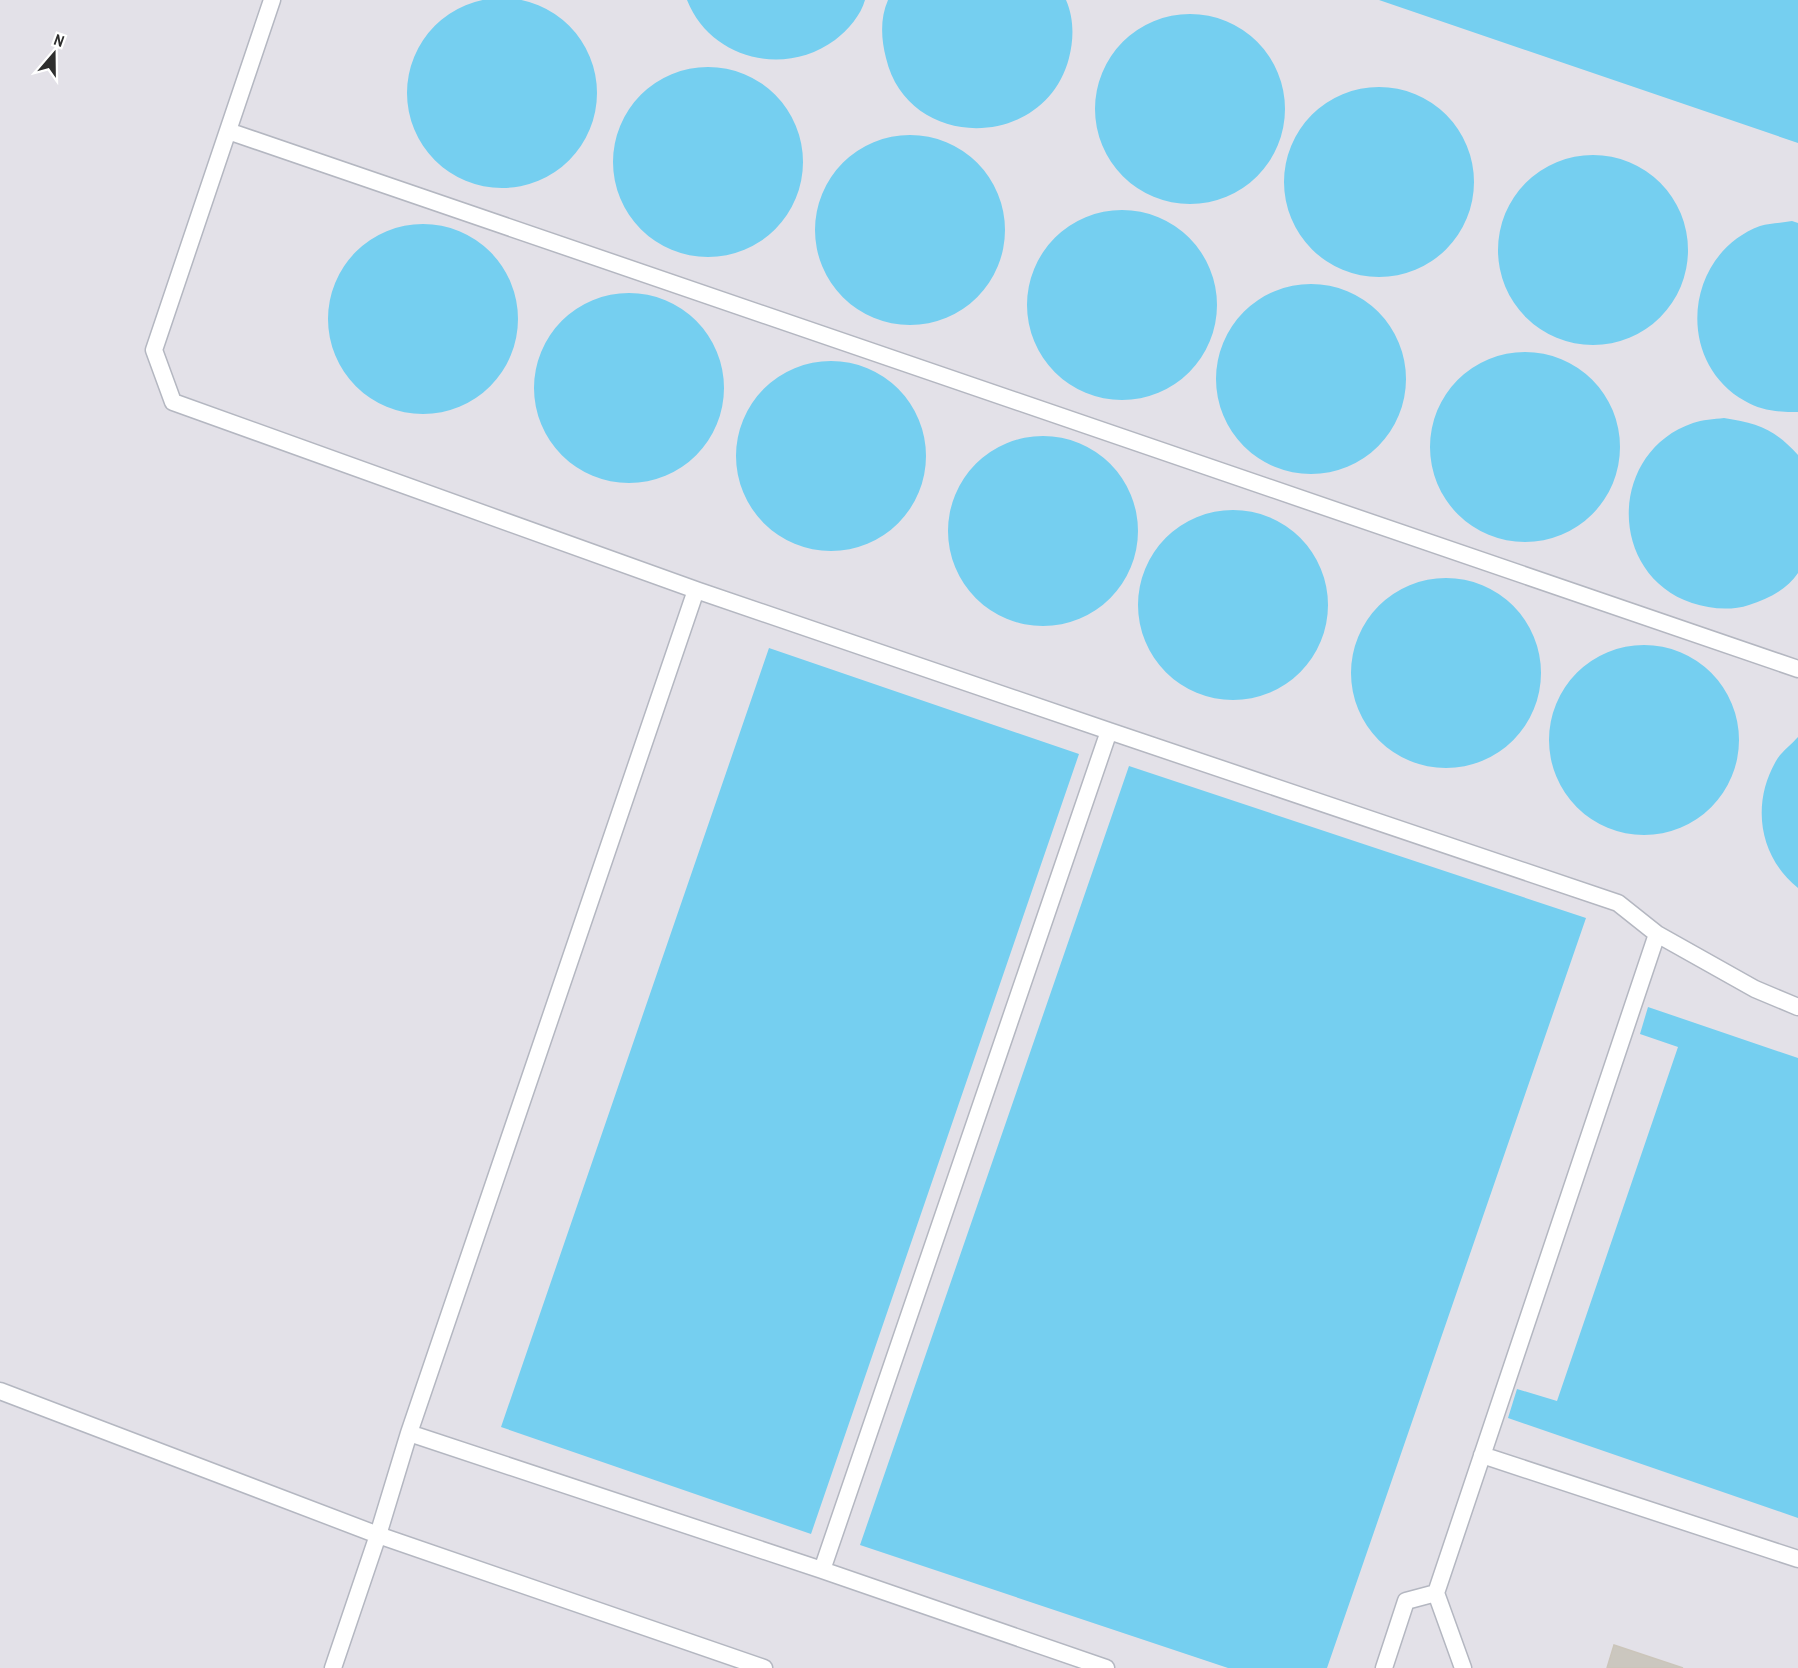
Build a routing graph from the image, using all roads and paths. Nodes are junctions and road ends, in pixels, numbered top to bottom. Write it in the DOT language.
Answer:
graph roads {
  1 [pos="272,0"];
  2 [pos="228,131"];
  3 [pos="696,591"];
  4 [pos="1798,669"];
  5 [pos="1109,731"];
  6 [pos="1656,934"];
  7 [pos="1798,1007"];
  8 [pos="0,1391"];
  9 [pos="409,1433"];
  10 [pos="1482,1455"];
  11 [pos="378,1535"];
  12 [pos="1798,1559"];
  13 [pos="822,1570"];
  14 [pos="1436,1593"];
  15 [pos="333,1668"];
  16 [pos="764,1668"];
  17 [pos="1106,1668"];
  18 [pos="1384,1668"];
  19 [pos="1463,1668"];
  1 -- 2 [label="lane"];
  2 -- 3 [label="lane"];
  2 -- 4 [label="lane"];
  3 -- 5 [label="lane"];
  3 -- 9 [label="lane"];
  5 -- 6 [label="lane"];
  5 -- 13 [label="lane"];
  6 -- 7 [label="lane"];
  6 -- 10 [label="lane"];
  8 -- 11 [label="lane"];
  9 -- 11 [label="lane"];
  9 -- 13 [label="lane"];
  10 -- 12 [label="lane"];
  10 -- 14 [label="lane"];
  11 -- 15 [label="lane"];
  11 -- 16 [label="lane"];
  13 -- 17 [label="lane"];
  14 -- 18 [label="lane"];
  14 -- 19 [label="lane"];
}
